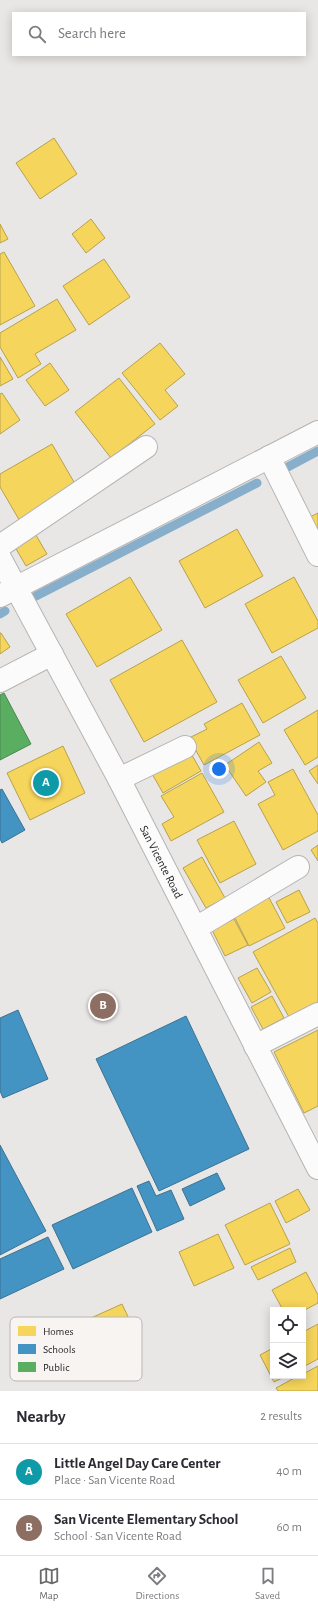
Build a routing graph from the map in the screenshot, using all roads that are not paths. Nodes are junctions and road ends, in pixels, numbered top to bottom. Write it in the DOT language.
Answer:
graph roads {
  1 [pos="318,432"];
  2 [pos="146,447"];
  3 [pos="269,457"];
  4 [pos="0,546"];
  5 [pos="318,555"];
  6 [pos="0,558"];
  7 [pos="8,592"];
  8 [pos="52,654"];
  9 [pos="0,681"];
  10 [pos="185,747"];
  11 [pos="119,779"];
  12 [pos="298,867"];
  13 [pos="196,928"];
  14 [pos="318,1014"];
  15 [pos="255,1046"];
  16 [pos="318,1168"];
  1 -- 3 [label="street"];
  2 -- 4 [label="street"];
  3 -- 5 [label="street"];
  3 -- 7 [label="street"];
  6 -- 7 [label="street, San Vicente Road"];
  7 -- 8 [label="street, San Vicente Road"];
  8 -- 9 [label="street"];
  8 -- 11 [label="street, San Vicente Road"];
  10 -- 11 [label="street"];
  11 -- 13 [label="street, San Vicente Road"];
  12 -- 13 [label="street"];
  13 -- 15 [label="street, San Vicente Road"];
  14 -- 15 [label="street"];
  15 -- 16 [label="street, San Vicente Road"];
}
